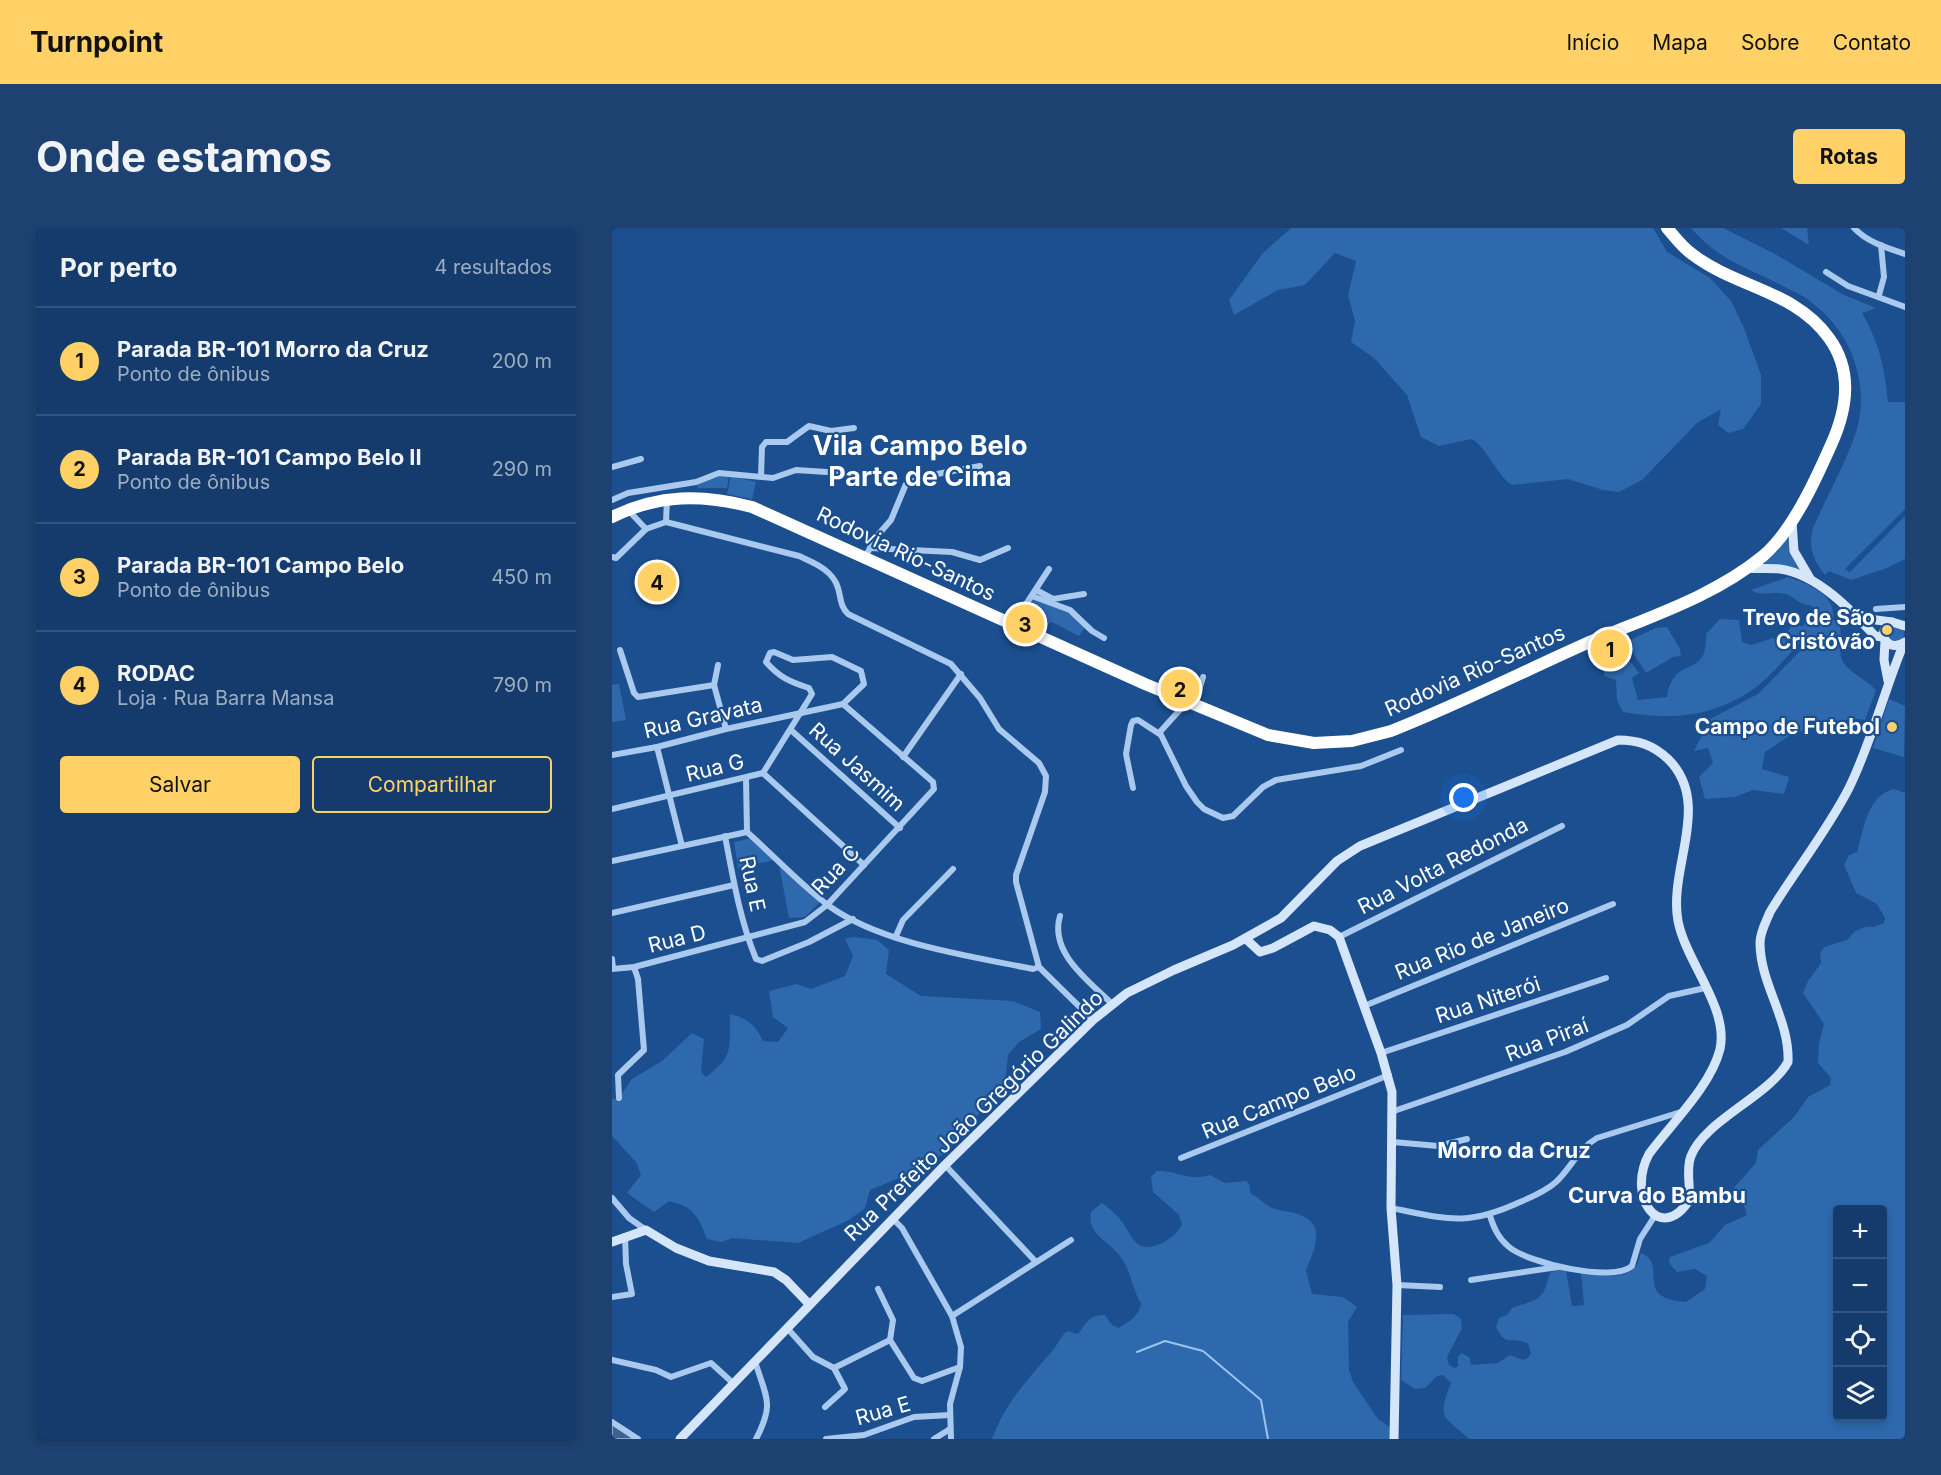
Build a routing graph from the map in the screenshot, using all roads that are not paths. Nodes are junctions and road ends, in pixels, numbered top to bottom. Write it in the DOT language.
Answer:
graph roads {
  1 [pos="1667,228"];
  2 [pos="1854,228"];
  3 [pos="1881,245"];
  4 [pos="1905,254"];
  5 [pos="1826,272"];
  6 [pos="1879,295"];
  7 [pos="1905,307"];
  8 [pos="854,428"];
  9 [pos="641,459"];
  10 [pos="980,466"];
  11 [pos="612,467"];
  12 [pos="842,473"];
  13 [pos="761,476"];
  14 [pos="667,498"];
  15 [pos="612,500"];
  16 [pos="628,509"];
  17 [pos="612,517"];
  18 [pos="1792,519"];
  19 [pos="666,522"];
  20 [pos="646,530"];
  21 [pos="1008,548"];
  22 [pos="868,553"];
  23 [pos="612,557"];
  24 [pos="1747,568"];
  25 [pos="1048,569"];
  26 [pos="1811,580"];
  27 [pos="1034,593"];
  28 [pos="1084,594"];
  29 [pos="1905,607"];
  30 [pos="1876,609"];
  31 [pos="1851,611"];
  32 [pos="1900,622"];
  33 [pos="1013,625"];
  34 [pos="1104,638"];
  35 [pos="1884,639"];
  36 [pos="1905,642"];
  37 [pos="620,650"];
  38 [pos="718,665"];
  39 [pos="961,674"];
  40 [pos="1203,677"];
  41 [pos="1888,681"];
  42 [pos="714,685"];
  43 [pos="1191,703"];
  44 [pos="843,704"];
  45 [pos="801,713"];
  46 [pos="726,729"];
  47 [pos="792,731"];
  48 [pos="1159,733"];
  49 [pos="657,747"];
  50 [pos="1401,750"];
  51 [pos="612,755"];
  52 [pos="903,758"];
  53 [pos="763,773"];
  54 [pos="746,778"];
  55 [pos="1133,788"];
  56 [pos="669,796"];
  57 [pos="612,808"];
  58 [pos="1562,826"];
  59 [pos="900,828"];
  60 [pos="747,832"];
  61 [pos="725,836"];
  62 [pos="682,846"];
  63 [pos="612,861"];
  64 [pos="864,865"];
  65 [pos="953,869"];
  66 [pos="734,885"];
  67 [pos="1613,904"];
  68 [pos="828,905"];
  69 [pos="612,913"];
  70 [pos="1060,916"];
  71 [pos="853,919"];
  72 [pos="896,936"];
  73 [pos="1339,937"];
  74 [pos="748,939"];
  75 [pos="1246,939"];
  76 [pos="612,959"];
  77 [pos="634,967"];
  78 [pos="1040,967"];
  79 [pos="613,969"];
  80 [pos="1606,978"];
  81 [pos="1705,988"];
  82 [pos="1112,1004"];
  83 [pos="1364,1006"];
  84 [pos="1093,1020"];
  85 [pos="1381,1053"];
  86 [pos="1389,1075"];
  87 [pos="619,1098"];
  88 [pos="1684,1110"];
  89 [pos="1394,1111"];
  90 [pos="1467,1139"];
  91 [pos="1393,1142"];
  92 [pos="1181,1158"];
  93 [pos="945,1165"];
  94 [pos="612,1198"];
  95 [pos="1391,1208"];
  96 [pos="1656,1214"];
  97 [pos="1490,1216"];
  98 [pos="893,1219"];
  99 [pos="646,1230"];
  100 [pos="625,1236"];
  101 [pos="1071,1240"];
  102 [pos="612,1242"];
  103 [pos="1036,1262"];
  104 [pos="1562,1266"];
  105 [pos="1471,1280"];
  106 [pos="1397,1285"];
  107 [pos="1440,1287"];
  108 [pos="878,1289"];
  109 [pos="612,1297"];
  110 [pos="809,1304"];
  111 [pos="952,1316"];
  112 [pos="788,1329"];
  113 [pos="890,1340"];
  114 [pos="612,1360"];
  115 [pos="755,1361"];
  116 [pos="960,1367"];
  117 [pos="834,1368"];
  118 [pos="734,1384"];
  119 [pos="825,1407"];
  120 [pos="950,1415"];
  121 [pos="612,1422"];
  122 [pos="950,1429"];
  123 [pos="638,1439"];
  124 [pos="680,1439"];
  125 [pos="756,1439"];
  126 [pos="826,1439"];
  127 [pos="934,1439"];
  128 [pos="951,1439"];
  129 [pos="1394,1439"];
  1 -- 18 [label="highway, Rodovia Rio-Santos"];
  2 -- 3 [label="street"];
  3 -- 4 [label="street"];
  3 -- 6 [label="street"];
  5 -- 6 [label="street"];
  6 -- 7 [label="street"];
  8 -- 13 [label="street"];
  9 -- 11 [label="street"];
  10 -- 22 [label="street"];
  12 -- 13 [label="street"];
  13 -- 15 [label="street"];
  14 -- 16 [label="highway, Rodovia Rio-Santos"];
  14 -- 19 [label="street"];
  14 -- 22 [label="highway, Rodovia Rio-Santos"];
  16 -- 17 [label="highway, Rodovia Rio-Santos"];
  16 -- 20 [label="street"];
  18 -- 24 [label="highway, Rodovia Rio-Santos"];
  18 -- 26 [label="main road"];
  19 -- 20 [label="street"];
  19 -- 39 [label="street"];
  20 -- 23 [label="street"];
  21 -- 22 [label="street"];
  22 -- 33 [label="highway, Rodovia Rio-Santos"];
  24 -- 26 [label="main road"];
  24 -- 43 [label="highway, Rodovia Rio-Santos"];
  25 -- 27 [label="street"];
  26 -- 31 [label="main road"];
  27 -- 28 [label="street"];
  27 -- 33 [label="street"];
  27 -- 34 [label="street"];
  29 -- 30 [label="street"];
  31 -- 32 [label="main road"];
  31 -- 35 [label="main road"];
  32 -- 35 [label="main road"];
  33 -- 43 [label="highway, Rodovia Rio-Santos"];
  35 -- 36 [label="main road"];
  35 -- 41 [label="main road"];
  36 -- 41 [label="main road"];
  37 -- 42 [label="street"];
  38 -- 42 [label="street"];
  39 -- 52 [label="street"];
  39 -- 78 [label="street"];
  40 -- 43 [label="street"];
  41 -- 96 [label="main road"];
  42 -- 46 [label="street"];
  43 -- 48 [label="street"];
  44 -- 45 [label="street, Rua Gravata"];
  44 -- 45 [label="street"];
  44 -- 52 [label="street"];
  45 -- 46 [label="street, Rua Gravata"];
  45 -- 47 [label="street"];
  46 -- 49 [label="street, Rua Gravata"];
  47 -- 53 [label="street"];
  47 -- 59 [label="street, Rua Jasmim"];
  48 -- 50 [label="street"];
  48 -- 55 [label="street"];
  49 -- 51 [label="street, Rua Gravata"];
  49 -- 56 [label="street"];
  52 -- 59 [label="street, Rua C"];
  53 -- 54 [label="street, Rua G"];
  53 -- 64 [label="street, Rua G"];
  54 -- 56 [label="street, Rua G"];
  54 -- 60 [label="street"];
  56 -- 57 [label="street, Rua G"];
  56 -- 62 [label="street"];
  58 -- 73 [label="street, Rua Volta Redonda"];
  59 -- 64 [label="street, Rua C"];
  60 -- 61 [label="street"];
  60 -- 68 [label="street"];
  61 -- 62 [label="street"];
  61 -- 66 [label="street, Rua E"];
  62 -- 63 [label="street"];
  64 -- 68 [label="street, Rua C"];
  65 -- 72 [label="street"];
  66 -- 69 [label="street"];
  66 -- 74 [label="street, Rua E"];
  67 -- 83 [label="street, Rua Rio de Janeiro"];
  68 -- 71 [label="street"];
  68 -- 74 [label="street, Rua C"];
  70 -- 82 [label="street"];
  71 -- 72 [label="street"];
  71 -- 74 [label="street"];
  72 -- 78 [label="street"];
  73 -- 75 [label="main road"];
  73 -- 83 [label="main road"];
  74 -- 77 [label="street, Rua D"];
  75 -- 81 [label="main road, Rua Prefeito João Gregório Galindo"];
  75 -- 82 [label="main road, Rua Prefeito João Gregório Galindo"];
  76 -- 79 [label="street, Rua D"];
  77 -- 79 [label="street, Rua D"];
  77 -- 87 [label="street"];
  78 -- 84 [label="street"];
  80 -- 85 [label="street, Rua Niterói"];
  81 -- 88 [label="main road, Rua Prefeito João Gregório Galindo"];
  81 -- 89 [label="street, Rua Piraí"];
  82 -- 84 [label="main road, Rua Prefeito João Gregório Galindo"];
  83 -- 85 [label="main road"];
  84 -- 93 [label="main road, Rua Prefeito João Gregório Galindo"];
  85 -- 86 [label="main road"];
  86 -- 89 [label="main road"];
  86 -- 92 [label="street, Rua Campo Belo"];
  88 -- 96 [label="main road, Rua Prefeito João Gregório Galindo"];
  88 -- 97 [label="street"];
  89 -- 91 [label="main road"];
  90 -- 91 [label="street"];
  91 -- 95 [label="main road"];
  93 -- 98 [label="main road, Rua Prefeito João Gregório Galindo"];
  93 -- 103 [label="street"];
  94 -- 99 [label="street"];
  95 -- 97 [label="street"];
  95 -- 106 [label="main road"];
  96 -- 104 [label="street"];
  97 -- 104 [label="street"];
  98 -- 110 [label="main road, Rua Prefeito João Gregório Galindo"];
  98 -- 111 [label="street"];
  99 -- 100 [label="main road"];
  99 -- 110 [label="main road"];
  100 -- 102 [label="main road"];
  100 -- 109 [label="street"];
  101 -- 103 [label="street"];
  103 -- 111 [label="street"];
  104 -- 105 [label="street"];
  106 -- 107 [label="street"];
  106 -- 129 [label="main road"];
  108 -- 113 [label="street"];
  110 -- 112 [label="main road, Rua Prefeito João Gregório Galindo"];
  111 -- 116 [label="street"];
  112 -- 115 [label="main road, Rua Prefeito João Gregório Galindo"];
  112 -- 117 [label="street"];
  113 -- 116 [label="street"];
  113 -- 117 [label="street"];
  114 -- 118 [label="street"];
  115 -- 118 [label="main road, Rua Prefeito João Gregório Galindo"];
  115 -- 125 [label="street"];
  116 -- 120 [label="street"];
  117 -- 119 [label="street"];
  118 -- 124 [label="main road, Rua Prefeito João Gregório Galindo"];
  120 -- 122 [label="street"];
  120 -- 126 [label="street, Rua E"];
  121 -- 123 [label="street"];
  122 -- 127 [label="street"];
  122 -- 128 [label="street"];
}
